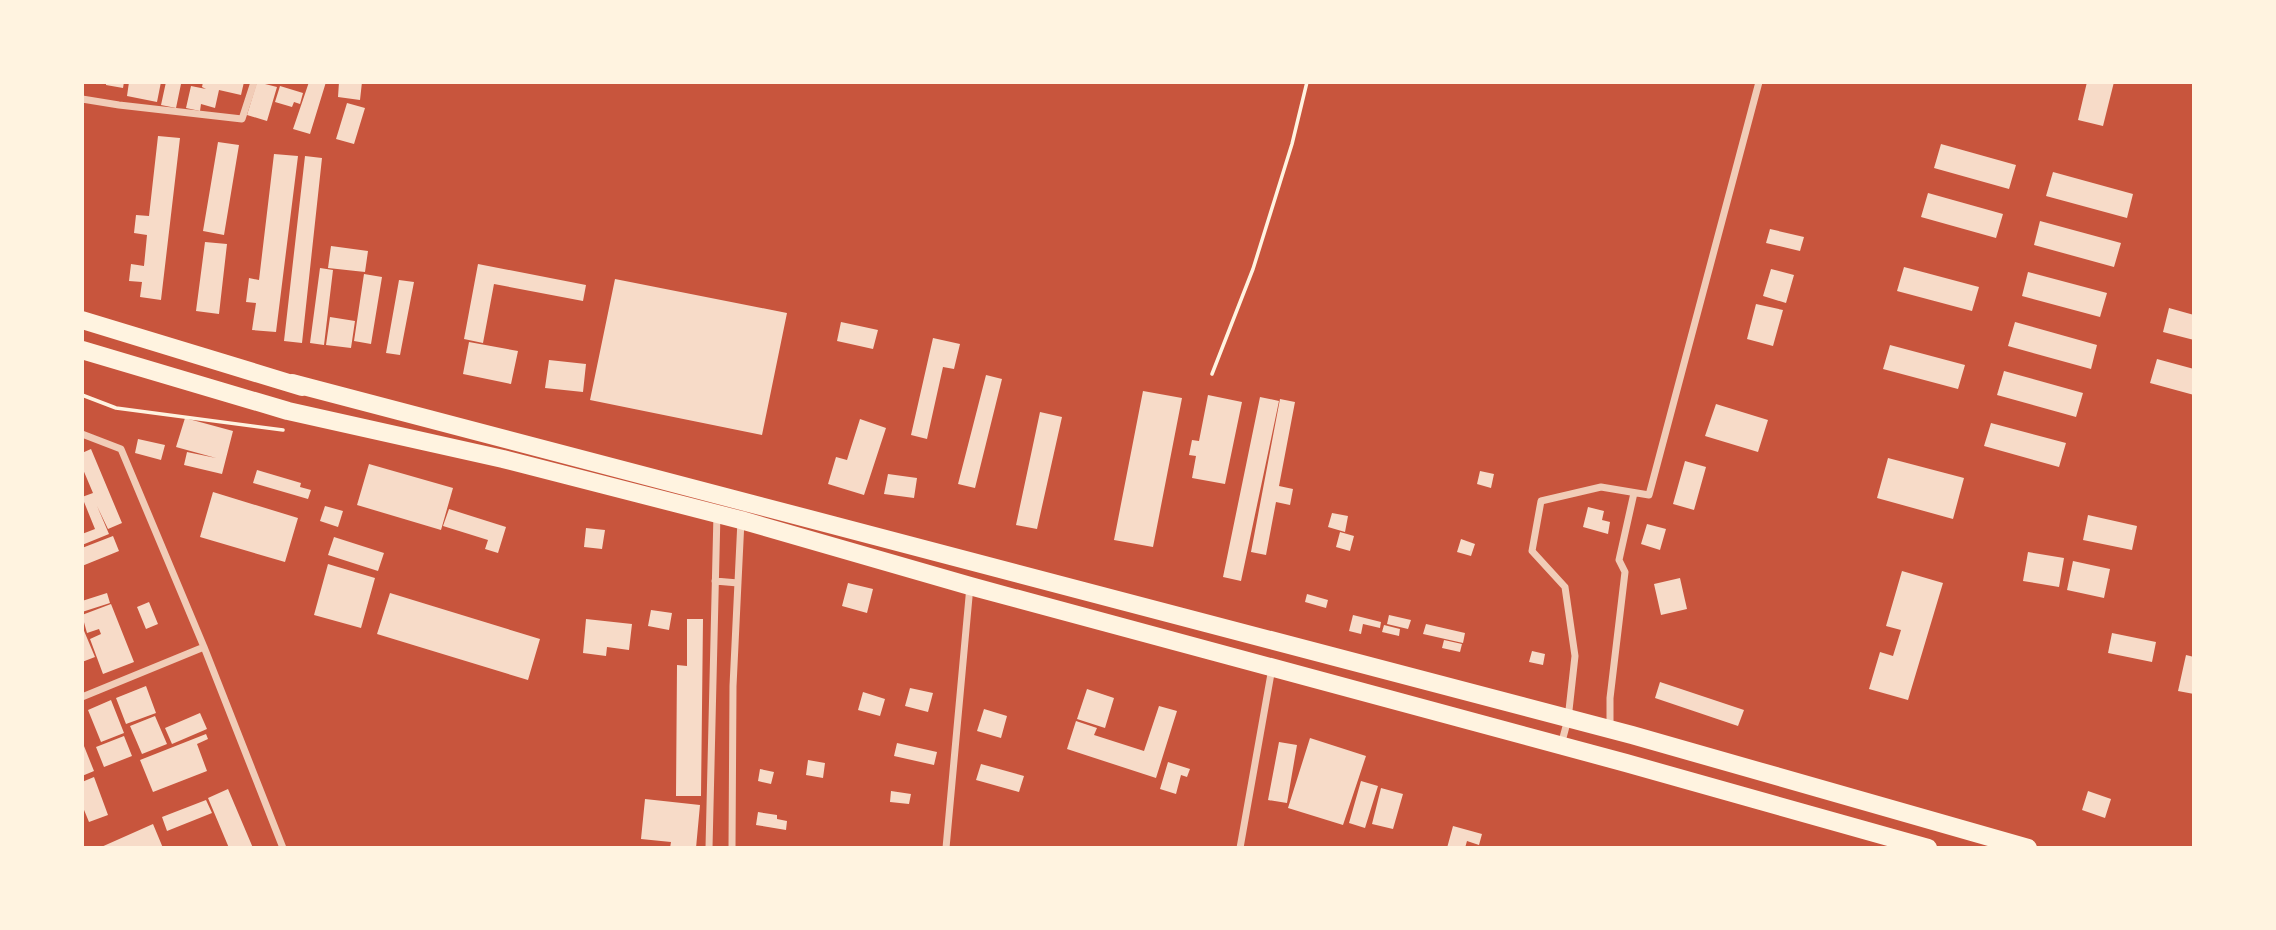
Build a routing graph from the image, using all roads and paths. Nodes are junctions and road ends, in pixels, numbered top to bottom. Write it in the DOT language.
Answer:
graph roads {
  1 [pos="254,82"];
  2 [pos="1307,82"];
  3 [pos="1759,82"];
  4 [pos="82,99"];
  5 [pos="82,320"];
  6 [pos="82,350"];
  7 [pos="1212,374"];
  8 [pos="292,383"];
  9 [pos="82,434"];
  10 [pos="503,459"];
  11 [pos="1634,493"];
  12 [pos="718,495"];
  13 [pos="743,501"];
  14 [pos="717,514"];
  15 [pos="741,520"];
  16 [pos="715,581"];
  17 [pos="738,583"];
  18 [pos="970,586"];
  19 [pos="204,647"];
  20 [pos="1272,667"];
  21 [pos="1423,681"];
  22 [pos="82,697"];
  23 [pos="1416,706"];
  24 [pos="1568,719"];
  25 [pos="1610,730"];
  26 [pos="1561,746"];
  27 [pos="283,848"];
  28 [pos="709,848"];
  29 [pos="732,848"];
  30 [pos="946,848"];
  31 [pos="1240,848"];
  32 [pos="1928,848"];
  33 [pos="2028,848"];
  1 -- 4 [label="street"];
  2 -- 7 [label="path"];
  3 -- 11 [label="street"];
  5 -- 8 [label="highway"];
  6 -- 10 [label="highway"];
  8 -- 10 [label="highway"];
  8 -- 12 [label="highway"];
  9 -- 19 [label="street"];
  10 -- 14 [label="highway"];
  11 -- 24 [label="street"];
  11 -- 25 [label="street"];
  12 -- 13 [label="highway"];
  12 -- 14 [label="street"];
  13 -- 15 [label="street"];
  13 -- 21 [label="highway"];
  14 -- 15 [label="highway"];
  14 -- 16 [label="street"];
  15 -- 17 [label="street"];
  15 -- 18 [label="highway"];
  16 -- 17 [label="street"];
  16 -- 28 [label="street"];
  17 -- 29 [label="street"];
  18 -- 20 [label="highway"];
  18 -- 30 [label="street"];
  19 -- 22 [label="street"];
  19 -- 27 [label="street"];
  20 -- 23 [label="highway"];
  20 -- 31 [label="street"];
  21 -- 23 [label="highway"];
  21 -- 24 [label="highway"];
  23 -- 26 [label="highway"];
  24 -- 25 [label="highway"];
  24 -- 26 [label="street"];
  25 -- 33 [label="highway"];
  26 -- 32 [label="highway"];
}
